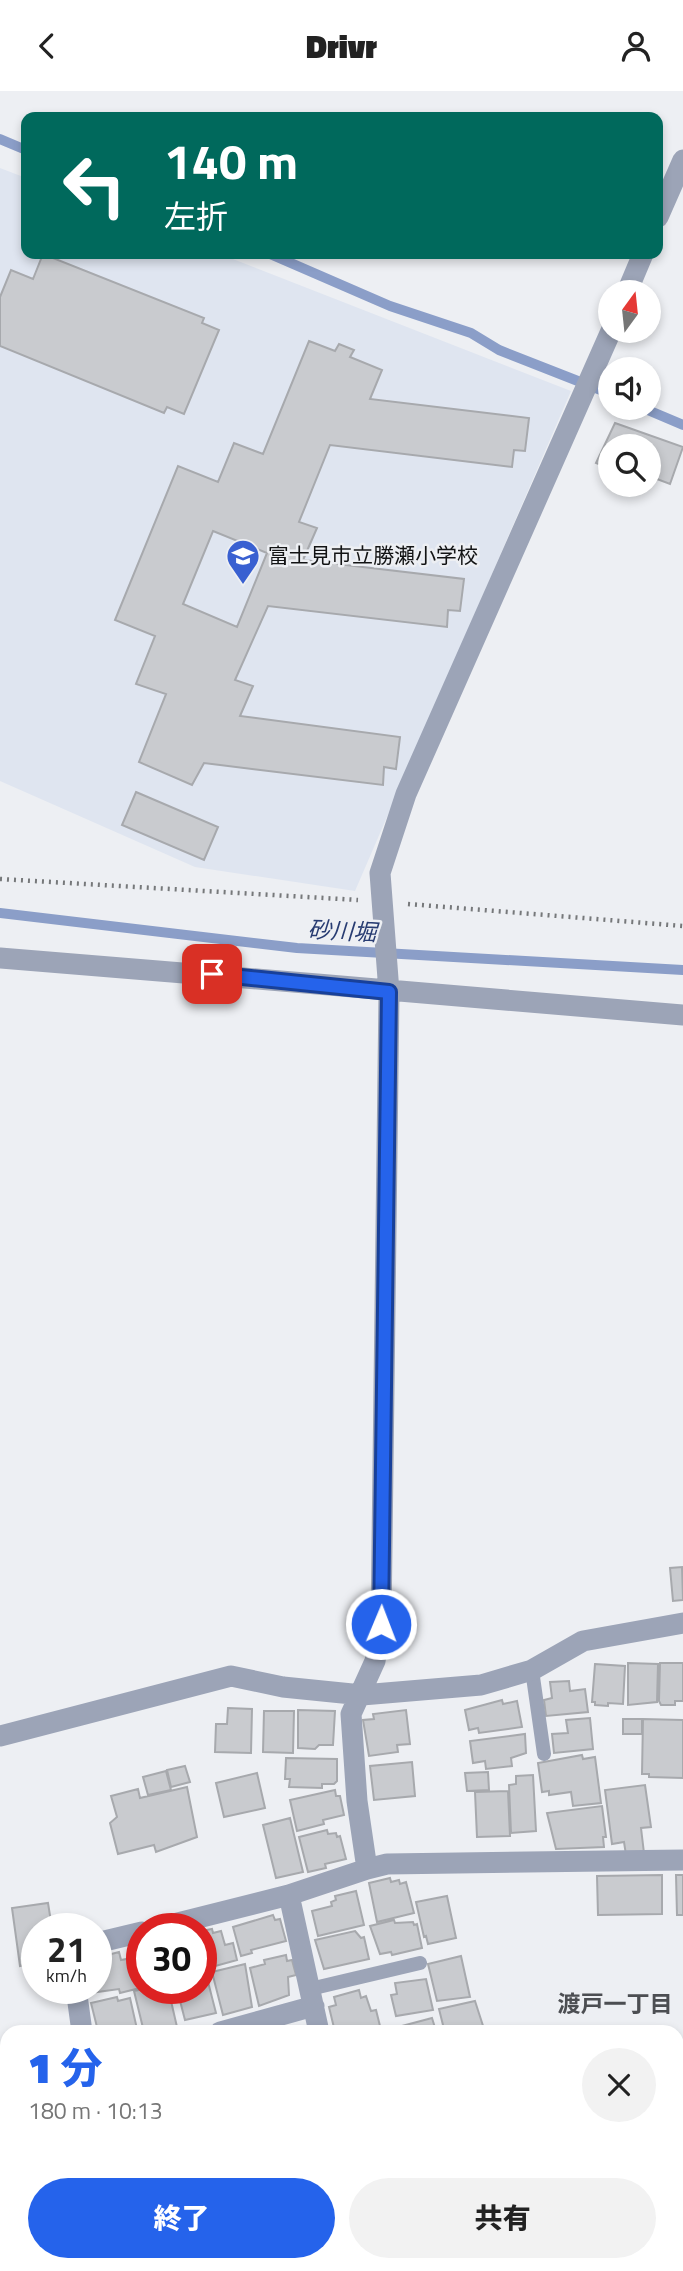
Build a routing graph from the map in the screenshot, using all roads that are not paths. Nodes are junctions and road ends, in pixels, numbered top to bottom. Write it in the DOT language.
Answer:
graph roads {
  1 [pos="683,160"];
  2 [pos="663,206"];
  3 [pos="641,259"];
  4 [pos="632,280"];
  5 [pos="606,343"];
  6 [pos="0,958"];
  7 [pos="389,992"];
  8 [pos="683,1015"];
  9 [pos="683,1623"];
  10 [pos="532,1670"];
  11 [pos="362,1695"];
  12 [pos="0,1736"];
  13 [pos="544,1754"];
  14 [pos="683,1860"];
  15 [pos="367,1869"];
  16 [pos="289,1895"];
  17 [pos="217,1913"];
  18 [pos="420,1963"];
  19 [pos="312,1998"];
  20 [pos="78,2004"];
  21 [pos="81,2025"];
  22 [pos="239,2025"];
  23 [pos="318,2025"];
  1 -- 2 [label="street"];
  3 -- 4 [label="street"];
  5 -- 7 [label="street"];
  6 -- 7 [label="street"];
  7 -- 8 [label="street"];
  7 -- 11 [label="street"];
  9 -- 10 [label="street"];
  10 -- 11 [label="street"];
  10 -- 13 [label="lane"];
  11 -- 12 [label="street"];
  11 -- 15 [label="street"];
  14 -- 15 [label="street"];
  15 -- 16 [label="street"];
  16 -- 17 [label="street"];
  16 -- 19 [label="street"];
  18 -- 19 [label="lane"];
  19 -- 22 [label="street"];
  19 -- 23 [label="street"];
  20 -- 21 [label="street"];
}
